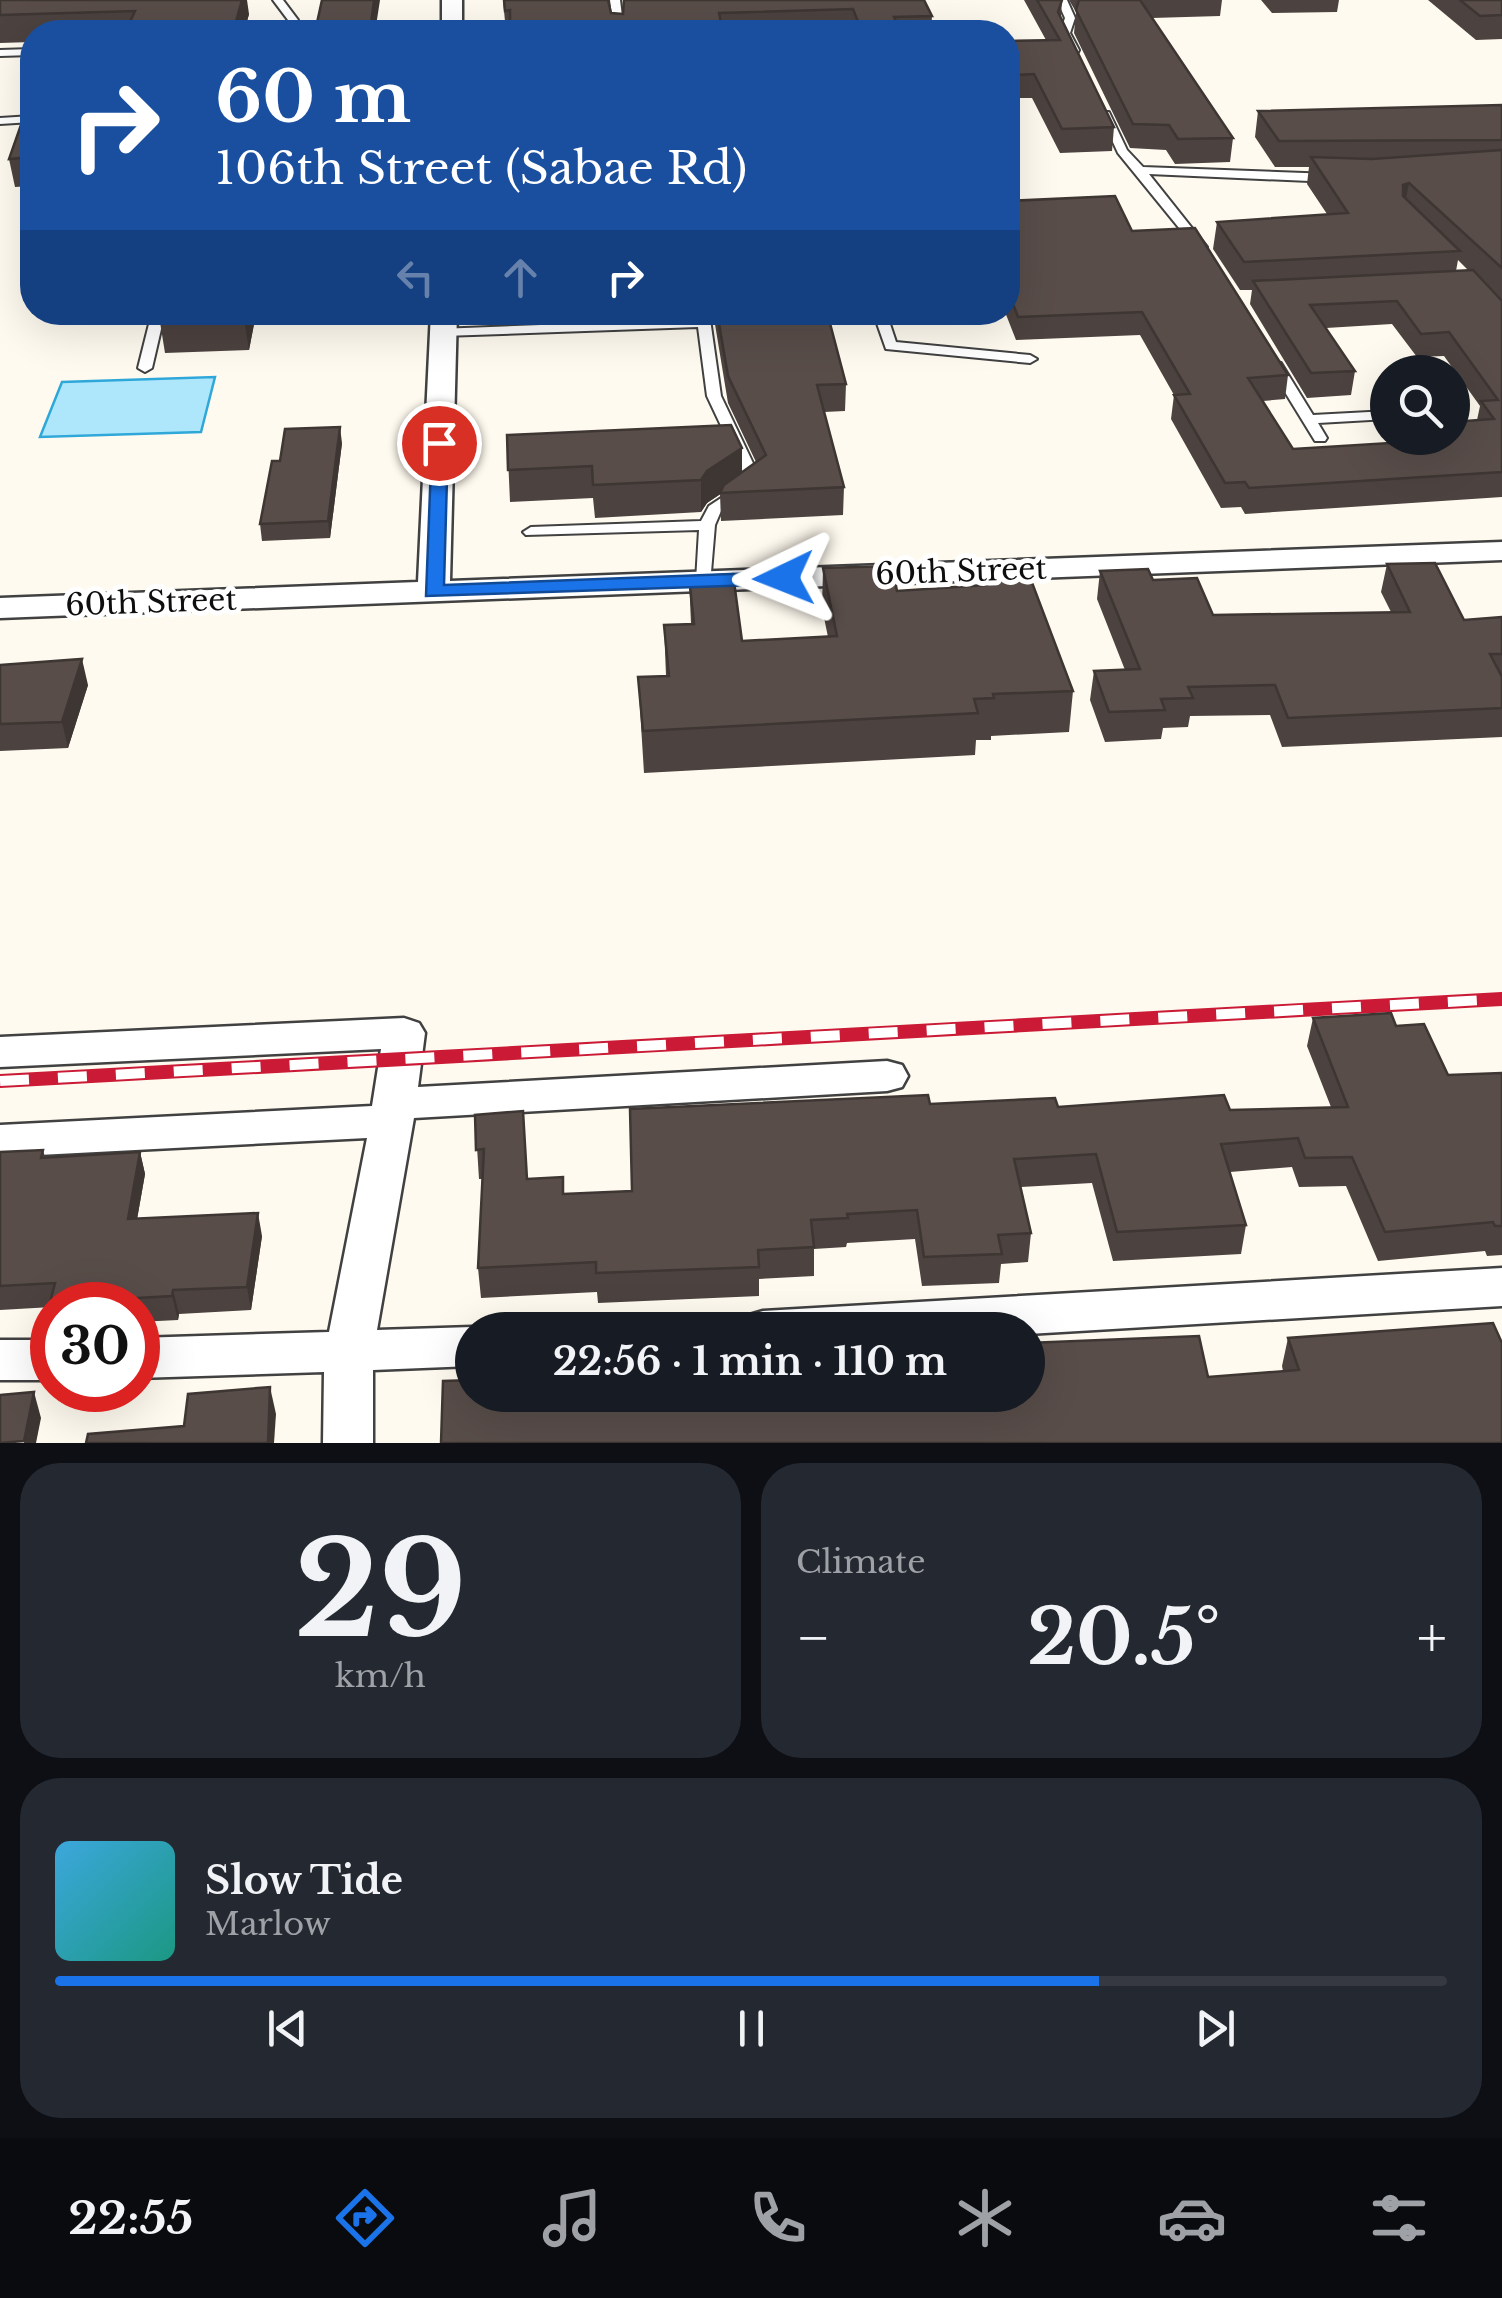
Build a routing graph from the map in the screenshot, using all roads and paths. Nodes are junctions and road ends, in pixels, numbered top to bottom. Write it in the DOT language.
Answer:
graph roads {
  1 [pos="1062,0"];
  2 [pos="1082,66"];
  3 [pos="1098,100"];
  4 [pos="1140,170"];
  5 [pos="1349,178"];
  6 [pos="1214,266"];
  7 [pos="156,325"];
  8 [pos="443,325"];
  9 [pos="704,325"];
  10 [pos="883,325"];
  11 [pos="1271,358"];
  12 [pos="1030,359"];
  13 [pos="145,368"];
  14 [pos="1370,416"];
  15 [pos="1308,420"];
  16 [pos="1320,438"];
  17 [pos="707,526"];
  18 [pos="531,532"];
  19 [pos="1502,551"];
  20 [pos="704,581"];
  21 [pos="434,591"];
  22 [pos="0,608"];
  23 [pos="0,1052"];
  24 [pos="887,1076"];
  25 [pos="393,1112"];
  26 [pos="0,1141"];
  27 [pos="1502,1286"];
  28 [pos="1045,1313"];
  29 [pos="455,1348"];
  30 [pos="349,1354"];
  31 [pos="160,1358"];
  32 [pos="0,1360"];
  33 [pos="30,1360"];
  34 [pos="348,1443"];
  1 -- 2 [label="lane"];
  3 -- 4 [label="lane"];
  4 -- 5 [label="lane"];
  4 -- 6 [label="lane"];
  7 -- 13 [label="lane"];
  8 -- 21 [label="street"];
  9 -- 17 [label="lane"];
  10 -- 12 [label="lane"];
  11 -- 15 [label="lane"];
  14 -- 15 [label="lane"];
  15 -- 16 [label="lane"];
  17 -- 18 [label="lane"];
  17 -- 20 [label="lane"];
  19 -- 20 [label="street, 60th Street"];
  20 -- 21 [label="street, 60th Street"];
  21 -- 22 [label="street, 60th Street"];
  23 -- 25 [label="street"];
  24 -- 25 [label="street"];
  25 -- 26 [label="street"];
  25 -- 30 [label="street"];
  27 -- 28 [label="street"];
  29 -- 30 [label="street"];
  30 -- 31 [label="street"];
  30 -- 34 [label="street"];
  32 -- 33 [label="street"];
}
